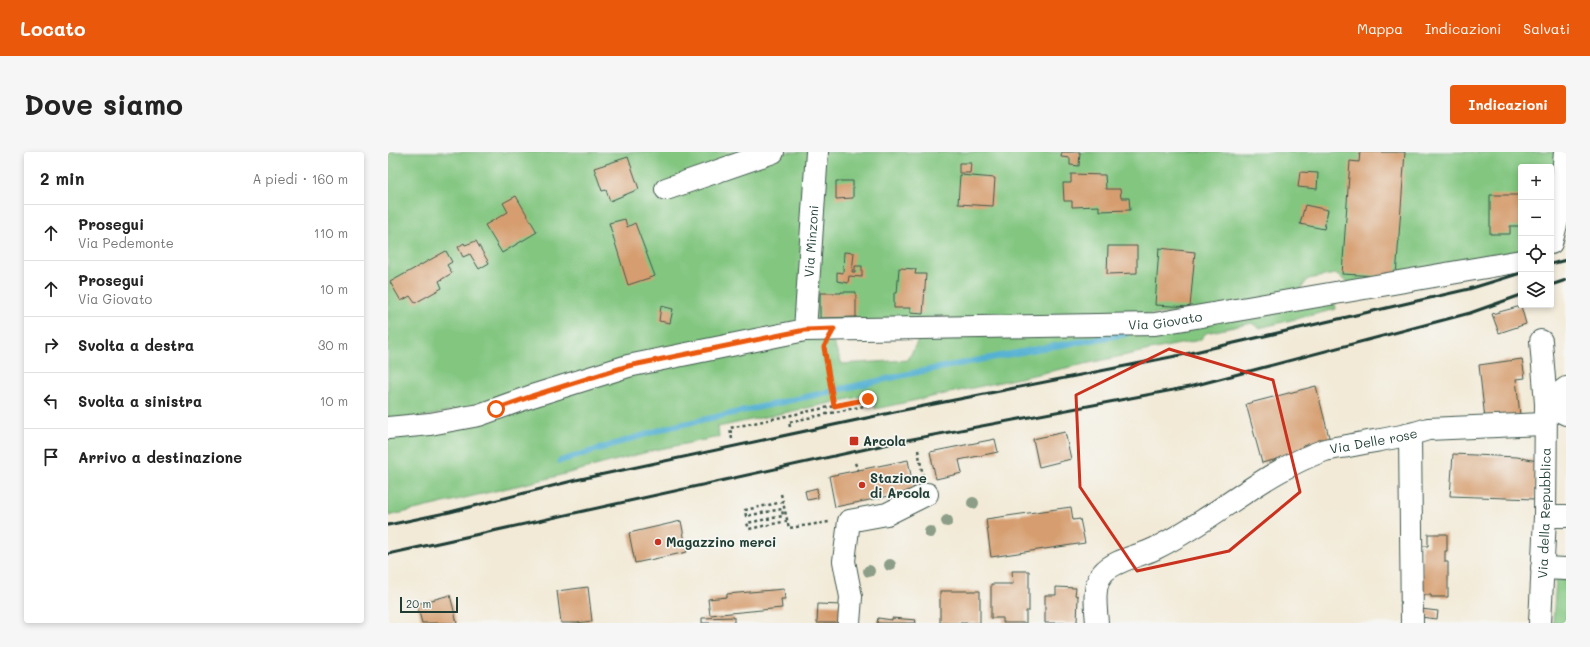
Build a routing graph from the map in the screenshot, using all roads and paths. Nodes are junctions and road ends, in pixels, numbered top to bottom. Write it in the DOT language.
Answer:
graph roads {
  1 [pos="773,152"];
  2 [pos="817,152"];
  3 [pos="1565,152"];
  4 [pos="666,189"];
  5 [pos="1553,236"];
  6 [pos="1518,262"];
  7 [pos="834,329"];
  8 [pos="805,330"];
  9 [pos="1541,341"];
  10 [pos="1566,388"];
  11 [pos="834,406"];
  12 [pos="1546,414"];
  13 [pos="1566,414"];
  14 [pos="790,427"];
  15 [pos="388,428"];
  16 [pos="1410,436"];
  17 [pos="732,440"];
  18 [pos="918,450"];
  19 [pos="855,463"];
  20 [pos="858,470"];
  21 [pos="782,494"];
  22 [pos="927,494"];
  23 [pos="783,502"];
  24 [pos="1556,516"];
  25 [pos="787,521"];
  26 [pos="849,521"];
  27 [pos="1542,568"];
  28 [pos="1566,569"];
  29 [pos="849,623"];
  30 [pos="1097,623"];
  31 [pos="1412,623"];
  32 [pos="1540,623"];
  1 -- 4 [label="street"];
  2 -- 8 [label="street, Via Minzoni"];
  3 -- 5 [label="street"];
  6 -- 7 [label="street, Via Giovato"];
  7 -- 8 [label="street, Via Giovato"];
  7 -- 11 [label="path"];
  8 -- 15 [label="street, Via Giovato"];
  9 -- 12 [label="street, Via della Repubblica"];
  10 -- 12 [label="street"];
  11 -- 14 [label="path"];
  11 -- 17 [label="path"];
  12 -- 13 [label="street"];
  12 -- 16 [label="street, Via Delle rose"];
  12 -- 24 [label="street, Via della Repubblica"];
  16 -- 30 [label="street, Via Delle rose"];
  16 -- 31 [label="street"];
  18 -- 22 [label="path"];
  19 -- 20 [label="path"];
  21 -- 23 [label="path"];
  22 -- 26 [label="street"];
  23 -- 25 [label="path"];
  23 -- 25 [label="path"];
  24 -- 27 [label="street, Via della Repubblica"];
  25 -- 26 [label="path"];
  26 -- 29 [label="street"];
  27 -- 28 [label="street"];
  27 -- 32 [label="street, Via della Repubblica"];
}
